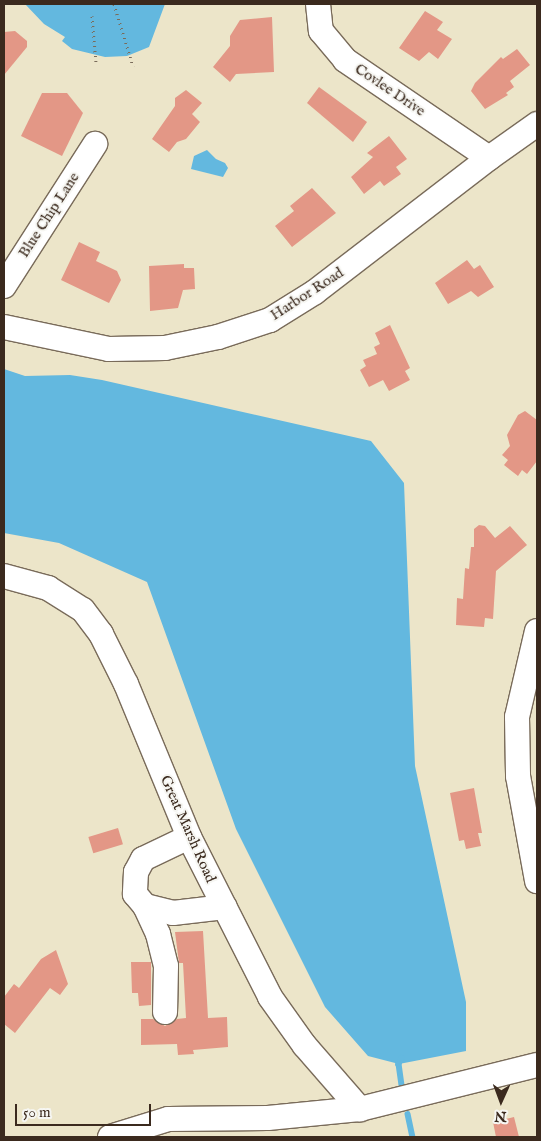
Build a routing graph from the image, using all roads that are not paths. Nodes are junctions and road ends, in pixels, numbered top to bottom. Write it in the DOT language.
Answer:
graph roads {
  1 [pos="318,4"];
  2 [pos="537,124"];
  3 [pos="95,144"];
  4 [pos="489,158"];
  5 [pos="4,286"];
  6 [pos="4,327"];
  7 [pos="4,576"];
  8 [pos="537,630"];
  9 [pos="189,837"];
  10 [pos="537,881"];
  11 [pos="145,906"];
  12 [pos="225,907"];
  13 [pos="165,1012"];
  14 [pos="537,1064"];
  15 [pos="360,1108"];
  16 [pos="110,1137"];
  1 -- 4 [label="street, Covlee Drive"];
  2 -- 4 [label="street, Harbor Road"];
  3 -- 5 [label="street, Blue Chip Lane"];
  4 -- 6 [label="street, Harbor Road"];
  7 -- 9 [label="street, Great Marsh Road"];
  8 -- 10 [label="street"];
  9 -- 11 [label="street"];
  9 -- 12 [label="street, Great Marsh Road"];
  11 -- 12 [label="street"];
  11 -- 13 [label="street"];
  12 -- 15 [label="street, Great Marsh Road"];
  14 -- 15 [label="street"];
  15 -- 16 [label="street"];
}
